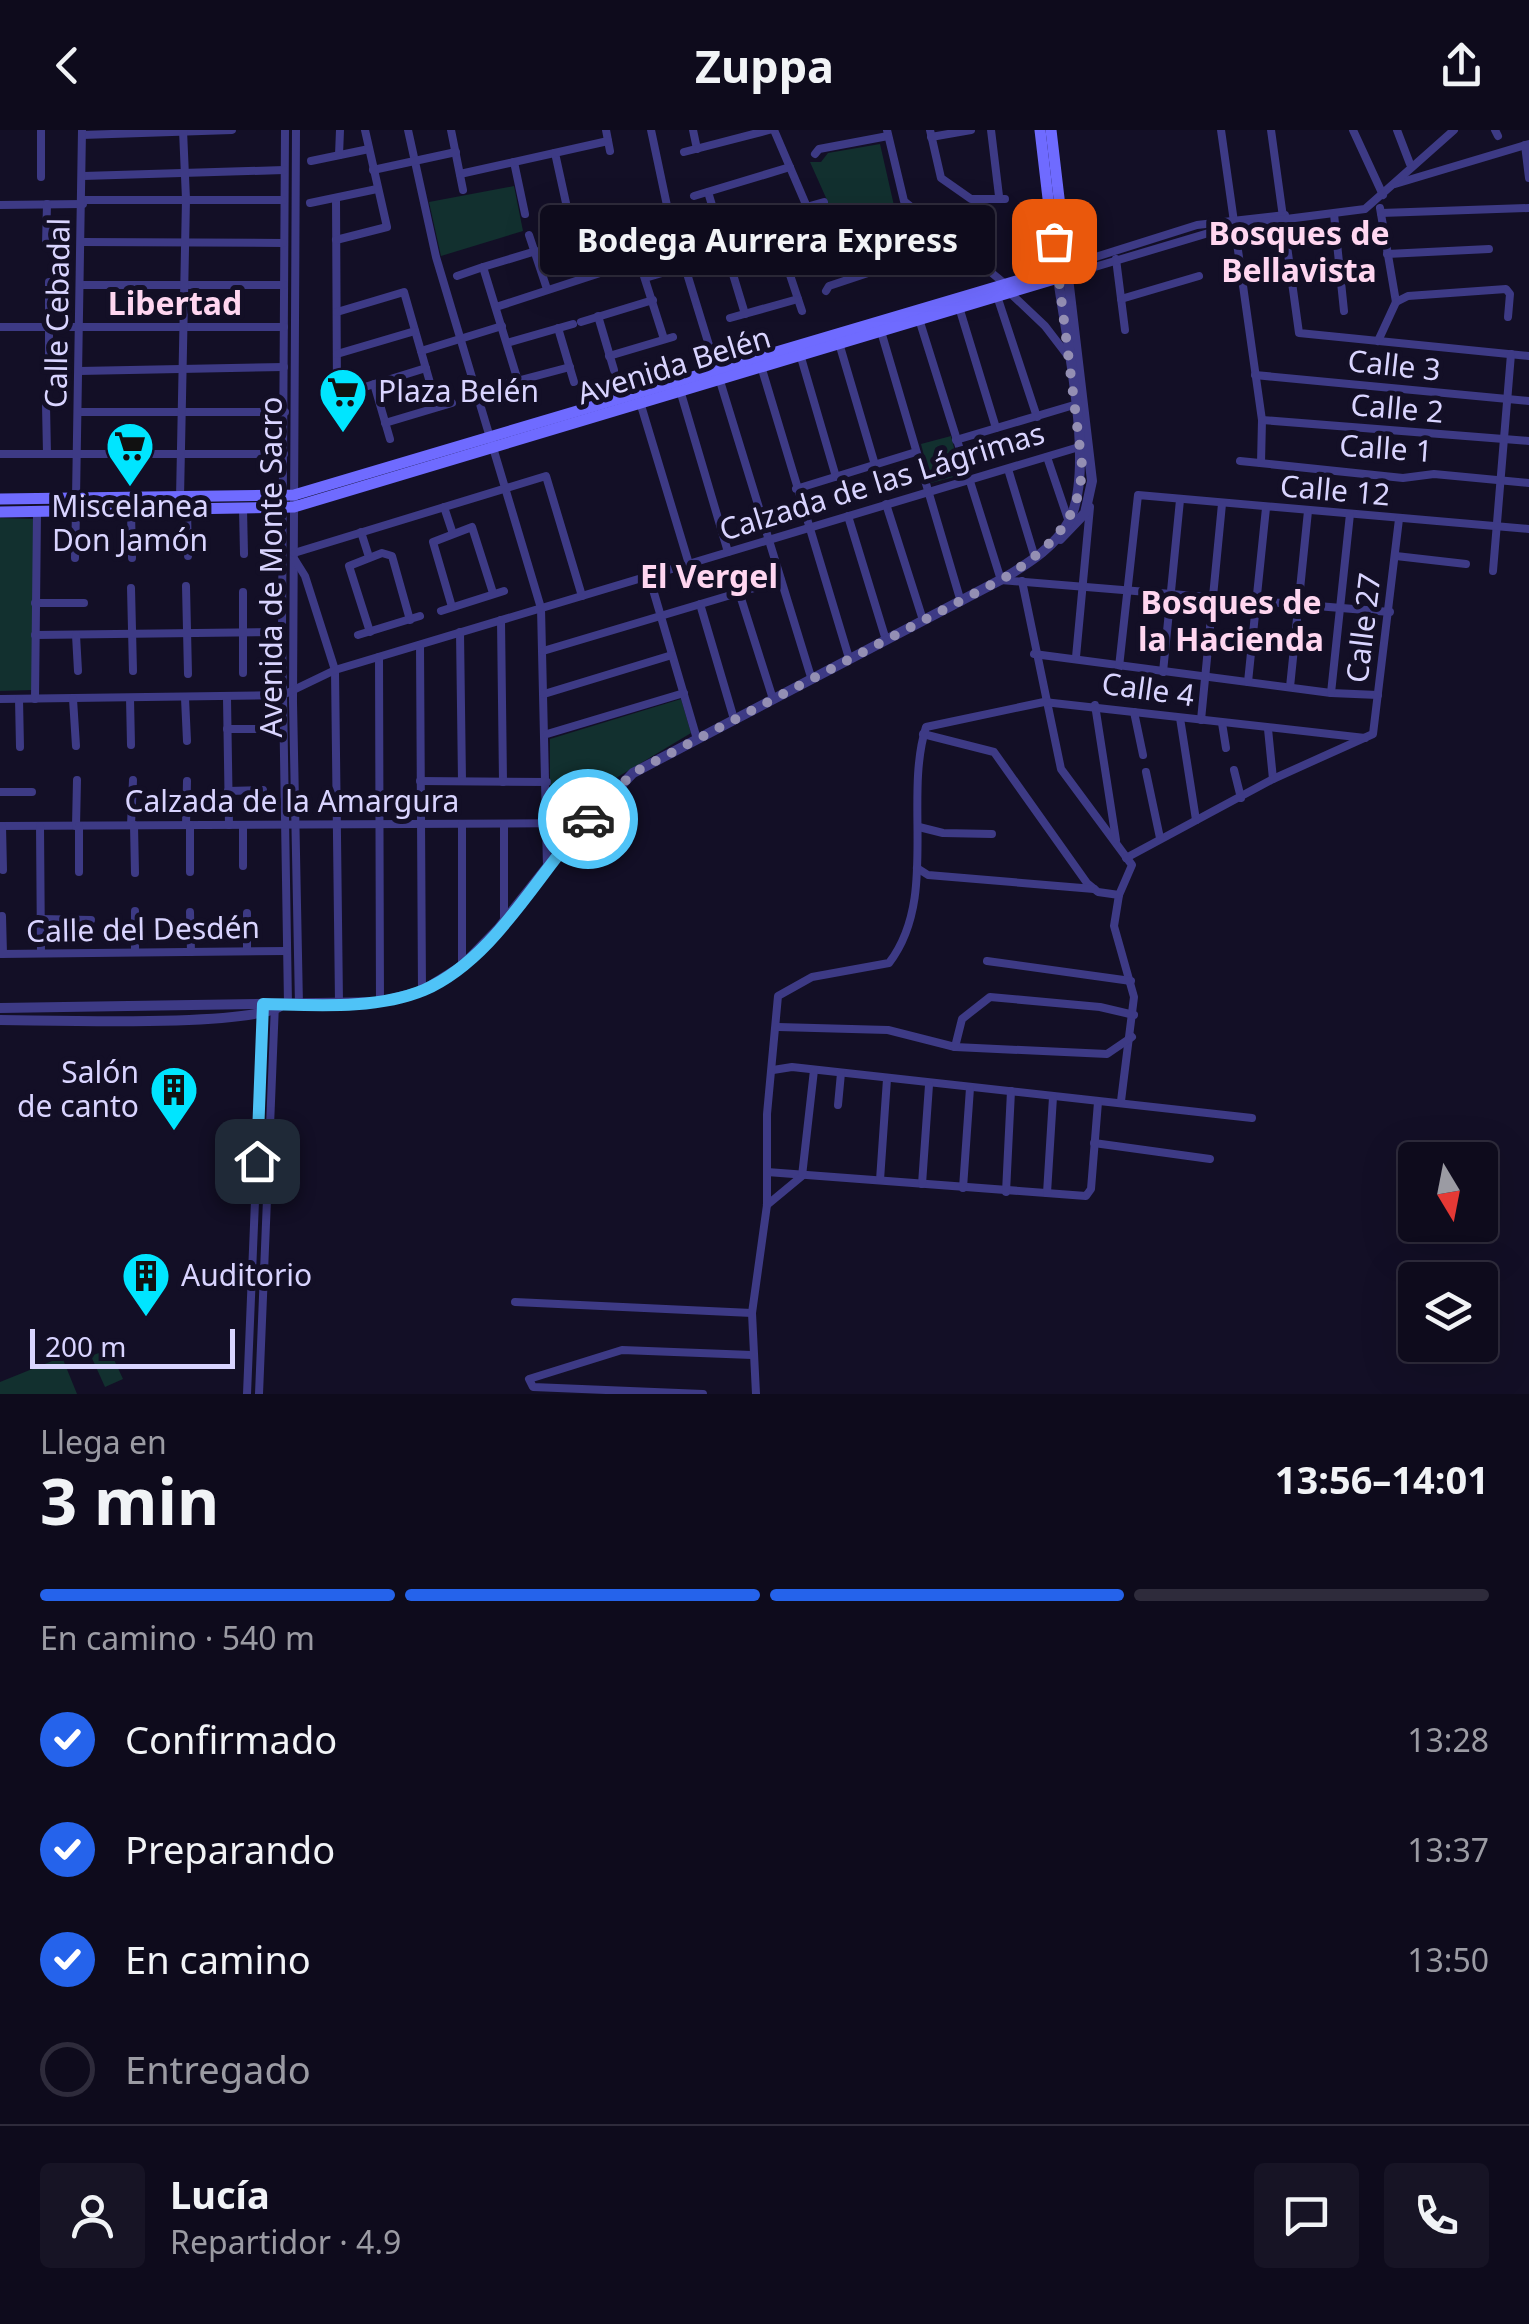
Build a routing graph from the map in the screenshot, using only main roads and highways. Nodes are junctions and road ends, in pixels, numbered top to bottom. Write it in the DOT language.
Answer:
graph roads {
  1 [pos="1040,130"];
  2 [pos="1051,130"];
  3 [pos="1062,272"];
  4 [pos="1004,290"];
  5 [pos="880,326"];
  6 [pos="719,373"];
  7 [pos="490,441"];
  8 [pos="0,499"];
  9 [pos="288,502"];
  10 [pos="76,504"];
  11 [pos="0,512"];
  1 -- 3 [label="main road"];
  2 -- 3 [label="main road"];
  3 -- 4 [label="main road, Avenida Belén"];
  4 -- 5 [label="main road, Avenida Belén"];
  4 -- 5 [label="main road, Avenida Belén"];
  5 -- 6 [label="main road, Avenida Belén"];
  5 -- 6 [label="main road, Avenida Belén"];
  6 -- 7 [label="main road, Avenida Belén"];
  6 -- 7 [label="main road, Avenida Belén"];
  7 -- 9 [label="main road, Avenida Belén"];
  8 -- 10 [label="main road, Avenida Belén"];
  9 -- 10 [label="main road, Avenida Belén"];
  9 -- 10 [label="main road, Avenida Belén"];
  10 -- 11 [label="main road, Avenida Belén"];
}
